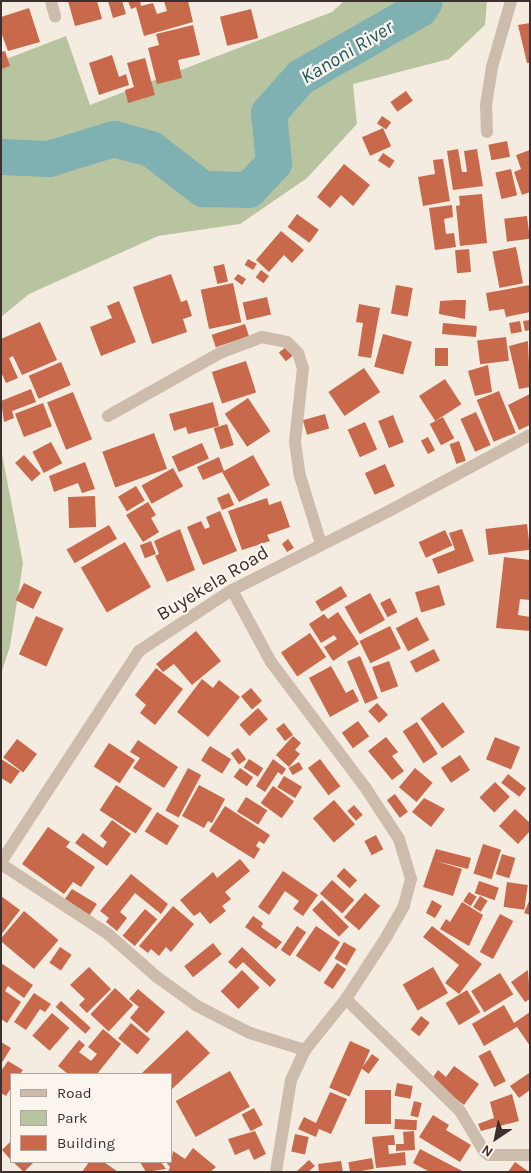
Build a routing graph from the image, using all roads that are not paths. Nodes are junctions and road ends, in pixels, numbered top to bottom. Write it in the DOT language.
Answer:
graph roads {
  1 [pos="51,1"];
  2 [pos="510,1"];
  3 [pos="56,16"];
  4 [pos="487,132"];
  5 [pos="108,416"];
  6 [pos="530,435"];
  7 [pos="321,544"];
  8 [pos="232,590"];
  9 [pos="1,863"];
  10 [pos="346,999"];
  11 [pos="305,1050"];
  12 [pos="530,1155"];
  13 [pos="276,1172"];
  1 -- 3 [label="street"];
  2 -- 4 [label="street"];
  5 -- 7 [label="street"];
  6 -- 7 [label="street, Buyekela Road"];
  7 -- 8 [label="street, Buyekela Road"];
  8 -- 9 [label="street, Buyekela Road"];
  8 -- 10 [label="street"];
  9 -- 11 [label="street"];
  10 -- 11 [label="street"];
  10 -- 12 [label="street"];
  11 -- 13 [label="street"];
}
